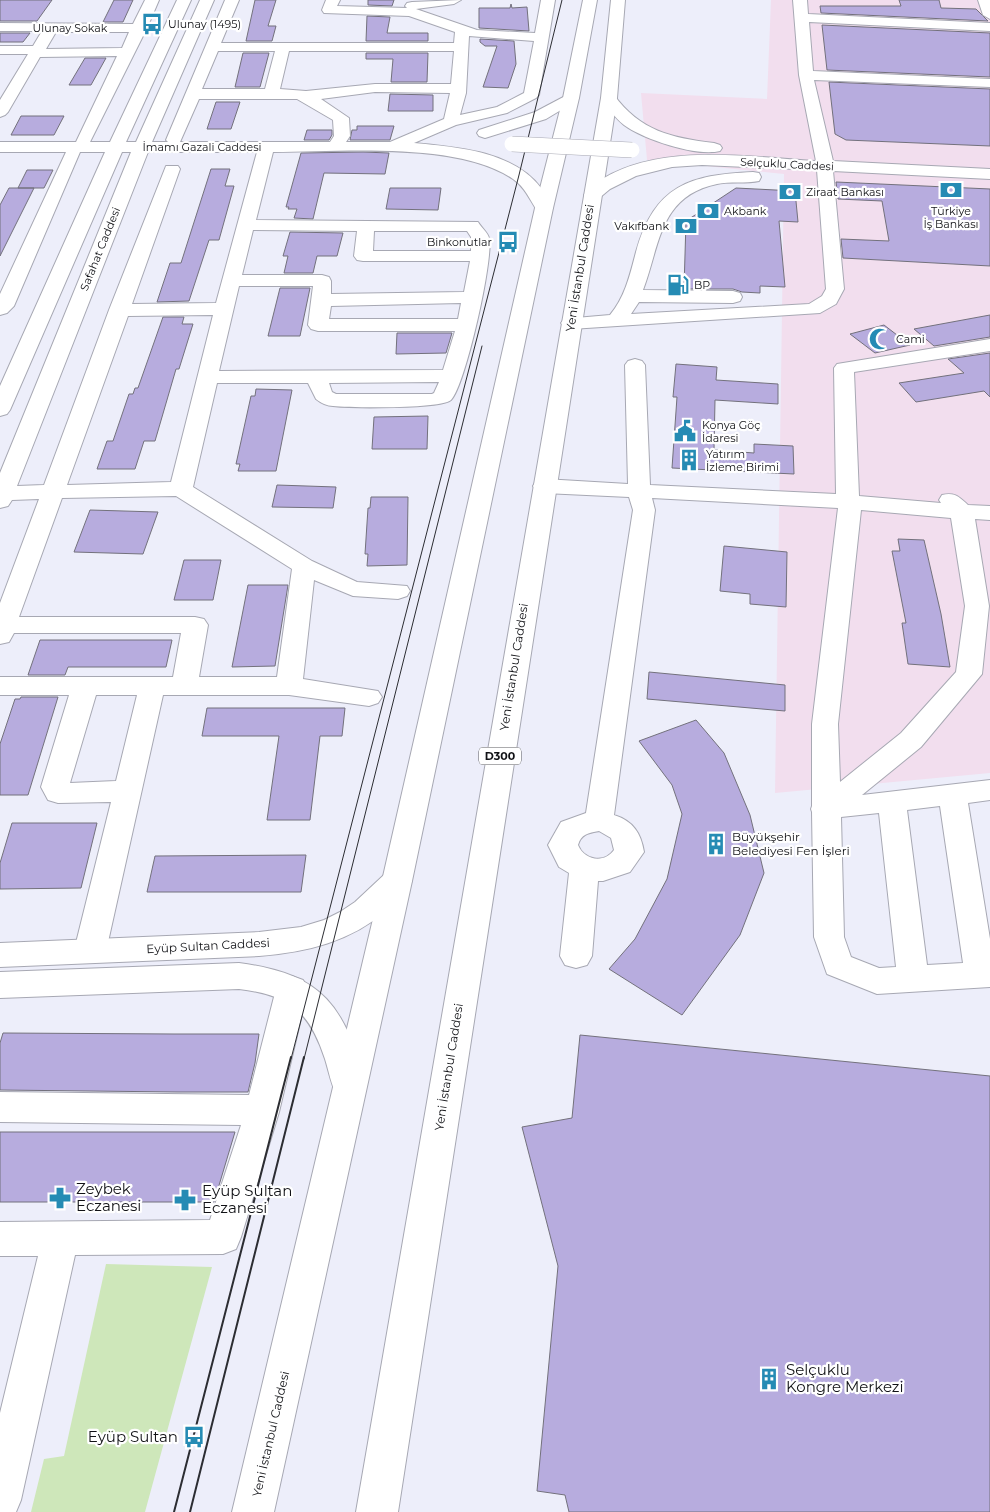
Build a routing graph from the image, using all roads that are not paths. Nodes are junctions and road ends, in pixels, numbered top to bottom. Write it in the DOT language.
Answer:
graph roads {
  1 [pos="152,0"];
  2 [pos="183,0"];
  3 [pos="232,0"];
  4 [pos="454,0"];
  5 [pos="548,0"];
  6 [pos="590,0"];
  7 [pos="618,0"];
  8 [pos="800,0"];
  9 [pos="985,0"];
  10 [pos="210,2"];
  11 [pos="412,6"];
  12 [pos="990,15"];
  13 [pos="326,17"];
  14 [pos="428,18"];
  15 [pos="801,18"];
  16 [pos="990,27"];
  17 [pos="0,28"];
  18 [pos="51,28"];
  19 [pos="140,28"];
  20 [pos="462,30"];
  21 [pos="540,37"];
  22 [pos="282,46"];
  23 [pos="313,46"];
  24 [pos="388,46"];
  25 [pos="213,47"];
  26 [pos="0,50"];
  27 [pos="464,50"];
  28 [pos="37,51"];
  29 [pos="128,52"];
  30 [pos="520,54"];
  31 [pos="539,54"];
  32 [pos="806,75"];
  33 [pos="990,83"];
  34 [pos="375,88"];
  35 [pos="458,89"];
  36 [pos="194,94"];
  37 [pos="271,94"];
  38 [pos="304,96"];
  39 [pos="570,98"];
  40 [pos="609,98"];
  41 [pos="0,112"];
  42 [pos="129,121"];
  43 [pos="152,122"];
  44 [pos="451,122"];
  45 [pos="174,140"];
  46 [pos="512,144"];
  47 [pos="399,146"];
  48 [pos="0,147"];
  49 [pos="52,147"];
  50 [pos="78,147"];
  51 [pos="116,147"];
  52 [pos="141,147"];
  53 [pos="206,147"];
  54 [pos="266,147"];
  55 [pos="335,147"];
  56 [pos="632,150"];
  57 [pos="990,165"];
  58 [pos="825,168"];
  59 [pos="172,169"];
  60 [pos="990,174"];
  61 [pos="127,180"];
  62 [pos="100,182"];
  63 [pos="592,195"];
  64 [pos="544,208"];
  65 [pos="246,225"];
  66 [pos="366,226"];
  67 [pos="480,256"];
  68 [pos="231,280"];
  69 [pos="835,289"];
  70 [pos="808,291"];
  71 [pos="780,293"];
  72 [pos="632,296"];
  73 [pos="472,297"];
  74 [pos="322,300"];
  75 [pos="0,309"];
  76 [pos="224,309"];
  77 [pos="119,310"];
  78 [pos="614,322"];
  79 [pos="571,323"];
  80 [pos="467,325"];
  81 [pos="990,346"];
  82 [pos="635,365"];
  83 [pos="209,377"];
  84 [pos="0,410"];
  85 [pos="544,486"];
  86 [pos="182,489"];
  87 [pos="639,491"];
  88 [pos="52,492"];
  89 [pos="2,497"];
  90 [pos="850,502"];
  91 [pos="955,505"];
  92 [pos="990,513"];
  93 [pos="304,566"];
  94 [pos="398,591"];
  95 [pos="2,631"];
  96 [pos="0,686"];
  97 [pos="85,686"];
  98 [pos="152,686"];
  99 [pos="185,686"];
  100 [pos="289,686"];
  101 [pos="369,697"];
  102 [pos="990,790"];
  103 [pos="128,791"];
  104 [pos="953,795"];
  105 [pos="892,802"];
  106 [pos="825,810"];
  107 [pos="599,821"];
  108 [pos="584,868"];
  109 [pos="397,881"];
  110 [pos="90,951"];
  111 [pos="0,955"];
  112 [pos="576,956"];
  113 [pos="985,975"];
  114 [pos="913,979"];
  115 [pos="0,985"];
  116 [pos="292,989"];
  117 [pos="349,1086"];
  118 [pos="0,1107"];
  119 [pos="262,1112"];
  120 [pos="60,1238"];
  121 [pos="0,1239"];
  122 [pos="0,1500"];
  123 [pos="253,1512"];
  124 [pos="377,1512"];
  1 -- 19 [label="main road"];
  2 -- 42 [label="main road"];
  3 -- 25 [label="main road"];
  4 -- 11 [label="main road"];
  5 -- 21 [label="main road"];
  6 -- 39 [label="main road, Yeni İstanbul Caddesi"];
  7 -- 40 [label="main road, Yeni İstanbul Caddesi / D300"];
  8 -- 15 [label="main road"];
  9 -- 12 [label="main road"];
  10 -- 43 [label="main road, Safahat Caddesi"];
  11 -- 13 [label="main road"];
  11 -- 14 [label="main road"];
  13 -- 14 [label="main road"];
  13 -- 23 [label="main road"];
  14 -- 20 [label="main road"];
  15 -- 16 [label="main road"];
  15 -- 32 [label="main road"];
  17 -- 18 [label="main road, Ulunay Sokak"];
  18 -- 19 [label="main road, Ulunay Sokak"];
  18 -- 28 [label="main road"];
  19 -- 29 [label="main road"];
  20 -- 21 [label="main road"];
  20 -- 27 [label="main road"];
  21 -- 31 [label="main road"];
  22 -- 23 [label="main road"];
  22 -- 25 [label="main road"];
  22 -- 37 [label="main road"];
  23 -- 24 [label="main road"];
  24 -- 27 [label="main road"];
  24 -- 34 [label="main road"];
  25 -- 36 [label="main road"];
  26 -- 28 [label="main road"];
  27 -- 35 [label="main road"];
  28 -- 29 [label="main road"];
  28 -- 41 [label="main road"];
  29 -- 50 [label="main road"];
  30 -- 31 [label="main road"];
  31 -- 44 [label="main road"];
  32 -- 33 [label="main road"];
  32 -- 58 [label="main road"];
  34 -- 35 [label="main road"];
  34 -- 38 [label="main road"];
  35 -- 44 [label="main road"];
  36 -- 37 [label="main road"];
  36 -- 45 [label="main road"];
  37 -- 38 [label="main road"];
  38 -- 55 [label="main road"];
  39 -- 47 [label="main road"];
  39 -- 64 [label="main road, Yeni İstanbul Caddesi"];
  40 -- 58 [label="main road, Selçuklu Caddesi"];
  40 -- 63 [label="main road, Yeni İstanbul Caddesi / D300"];
  42 -- 50 [label="main road"];
  42 -- 51 [label="main road"];
  43 -- 45 [label="main road"];
  43 -- 52 [label="main road, Safahat Caddesi"];
  44 -- 47 [label="main road"];
  45 -- 53 [label="main road"];
  46 -- 56 [label="main road, bridge"];
  47 -- 55 [label="main road, İmamı Gazali Caddesi"];
  47 -- 64 [label="main road"];
  48 -- 49 [label="main road, İmamı Gazali Caddesi"];
  49 -- 50 [label="main road"];
  49 -- 51 [label="main road, İmamı Gazali Caddesi"];
  50 -- 62 [label="main road"];
  50 -- 75 [label="main road"];
  51 -- 52 [label="main road, İmamı Gazali Caddesi"];
  51 -- 62 [label="main road"];
  52 -- 53 [label="main road, İmamı Gazali Caddesi"];
  52 -- 61 [label="main road, Safahat Caddesi"];
  53 -- 54 [label="main road, İmamı Gazali Caddesi"];
  53 -- 61 [label="main road"];
  54 -- 55 [label="main road, İmamı Gazali Caddesi"];
  54 -- 65 [label="main road"];
  57 -- 58 [label="main road, Selçuklu Caddesi"];
  58 -- 60 [label="main road, Selçuklu Caddesi"];
  58 -- 63 [label="main road, Selçuklu Caddesi"];
  58 -- 69 [label="main road"];
  58 -- 72 [label="main road"];
  59 -- 77 [label="main road"];
  61 -- 89 [label="main road, Safahat Caddesi"];
  62 -- 84 [label="main road"];
  63 -- 79 [label="main road, Yeni İstanbul Caddesi / D300"];
  64 -- 109 [label="main road, Yeni İstanbul Caddesi"];
  65 -- 66 [label="main road"];
  65 -- 68 [label="main road"];
  66 -- 67 [label="main road"];
  66 -- 67 [label="main road"];
  67 -- 73 [label="main road"];
  68 -- 74 [label="main road"];
  68 -- 76 [label="main road"];
  69 -- 70 [label="main road"];
  69 -- 78 [label="main road"];
  71 -- 72 [label="main road"];
  72 -- 78 [label="main road"];
  73 -- 74 [label="main road"];
  73 -- 80 [label="main road"];
  74 -- 80 [label="main road"];
  76 -- 77 [label="main road"];
  76 -- 83 [label="main road"];
  77 -- 88 [label="main road"];
  78 -- 79 [label="main road"];
  79 -- 85 [label="main road, Yeni İstanbul Caddesi / D300"];
  80 -- 83 [label="main road"];
  81 -- 90 [label="main road"];
  82 -- 87 [label="main road"];
  83 -- 86 [label="main road"];
  85 -- 87 [label="main road"];
  85 -- 124 [label="main road, Yeni İstanbul Caddesi / D300"];
  86 -- 88 [label="main road"];
  86 -- 93 [label="main road"];
  87 -- 90 [label="main road"];
  87 -- 107 [label="main road"];
  88 -- 89 [label="main road"];
  88 -- 95 [label="main road"];
  90 -- 91 [label="main road"];
  90 -- 106 [label="main road"];
  91 -- 92 [label="main road"];
  91 -- 106 [label="main road"];
  93 -- 94 [label="main road"];
  93 -- 100 [label="main road"];
  95 -- 99 [label="main road"];
  96 -- 97 [label="main road"];
  97 -- 98 [label="main road"];
  97 -- 103 [label="main road"];
  98 -- 99 [label="main road"];
  98 -- 103 [label="main road"];
  99 -- 100 [label="main road"];
  100 -- 101 [label="main road"];
  102 -- 104 [label="main road"];
  103 -- 110 [label="main road"];
  104 -- 105 [label="main road"];
  104 -- 113 [label="main road"];
  105 -- 106 [label="main road"];
  105 -- 114 [label="main road"];
  106 -- 114 [label="main road"];
  107 -- 108 [label="main road"];
  107 -- 108 [label="main road"];
  108 -- 112 [label="main road"];
  109 -- 110 [label="main road, Eyüp Sultan Caddesi"];
  109 -- 117 [label="main road, Yeni İstanbul Caddesi"];
  110 -- 111 [label="main road, Eyüp Sultan Caddesi"];
  113 -- 114 [label="main road"];
  115 -- 116 [label="main road"];
  116 -- 117 [label="main road"];
  116 -- 119 [label="main road"];
  117 -- 123 [label="main road, Yeni İstanbul Caddesi"];
  118 -- 119 [label="main road"];
  119 -- 120 [label="main road"];
  120 -- 121 [label="main road"];
  120 -- 122 [label="main road"];
}
